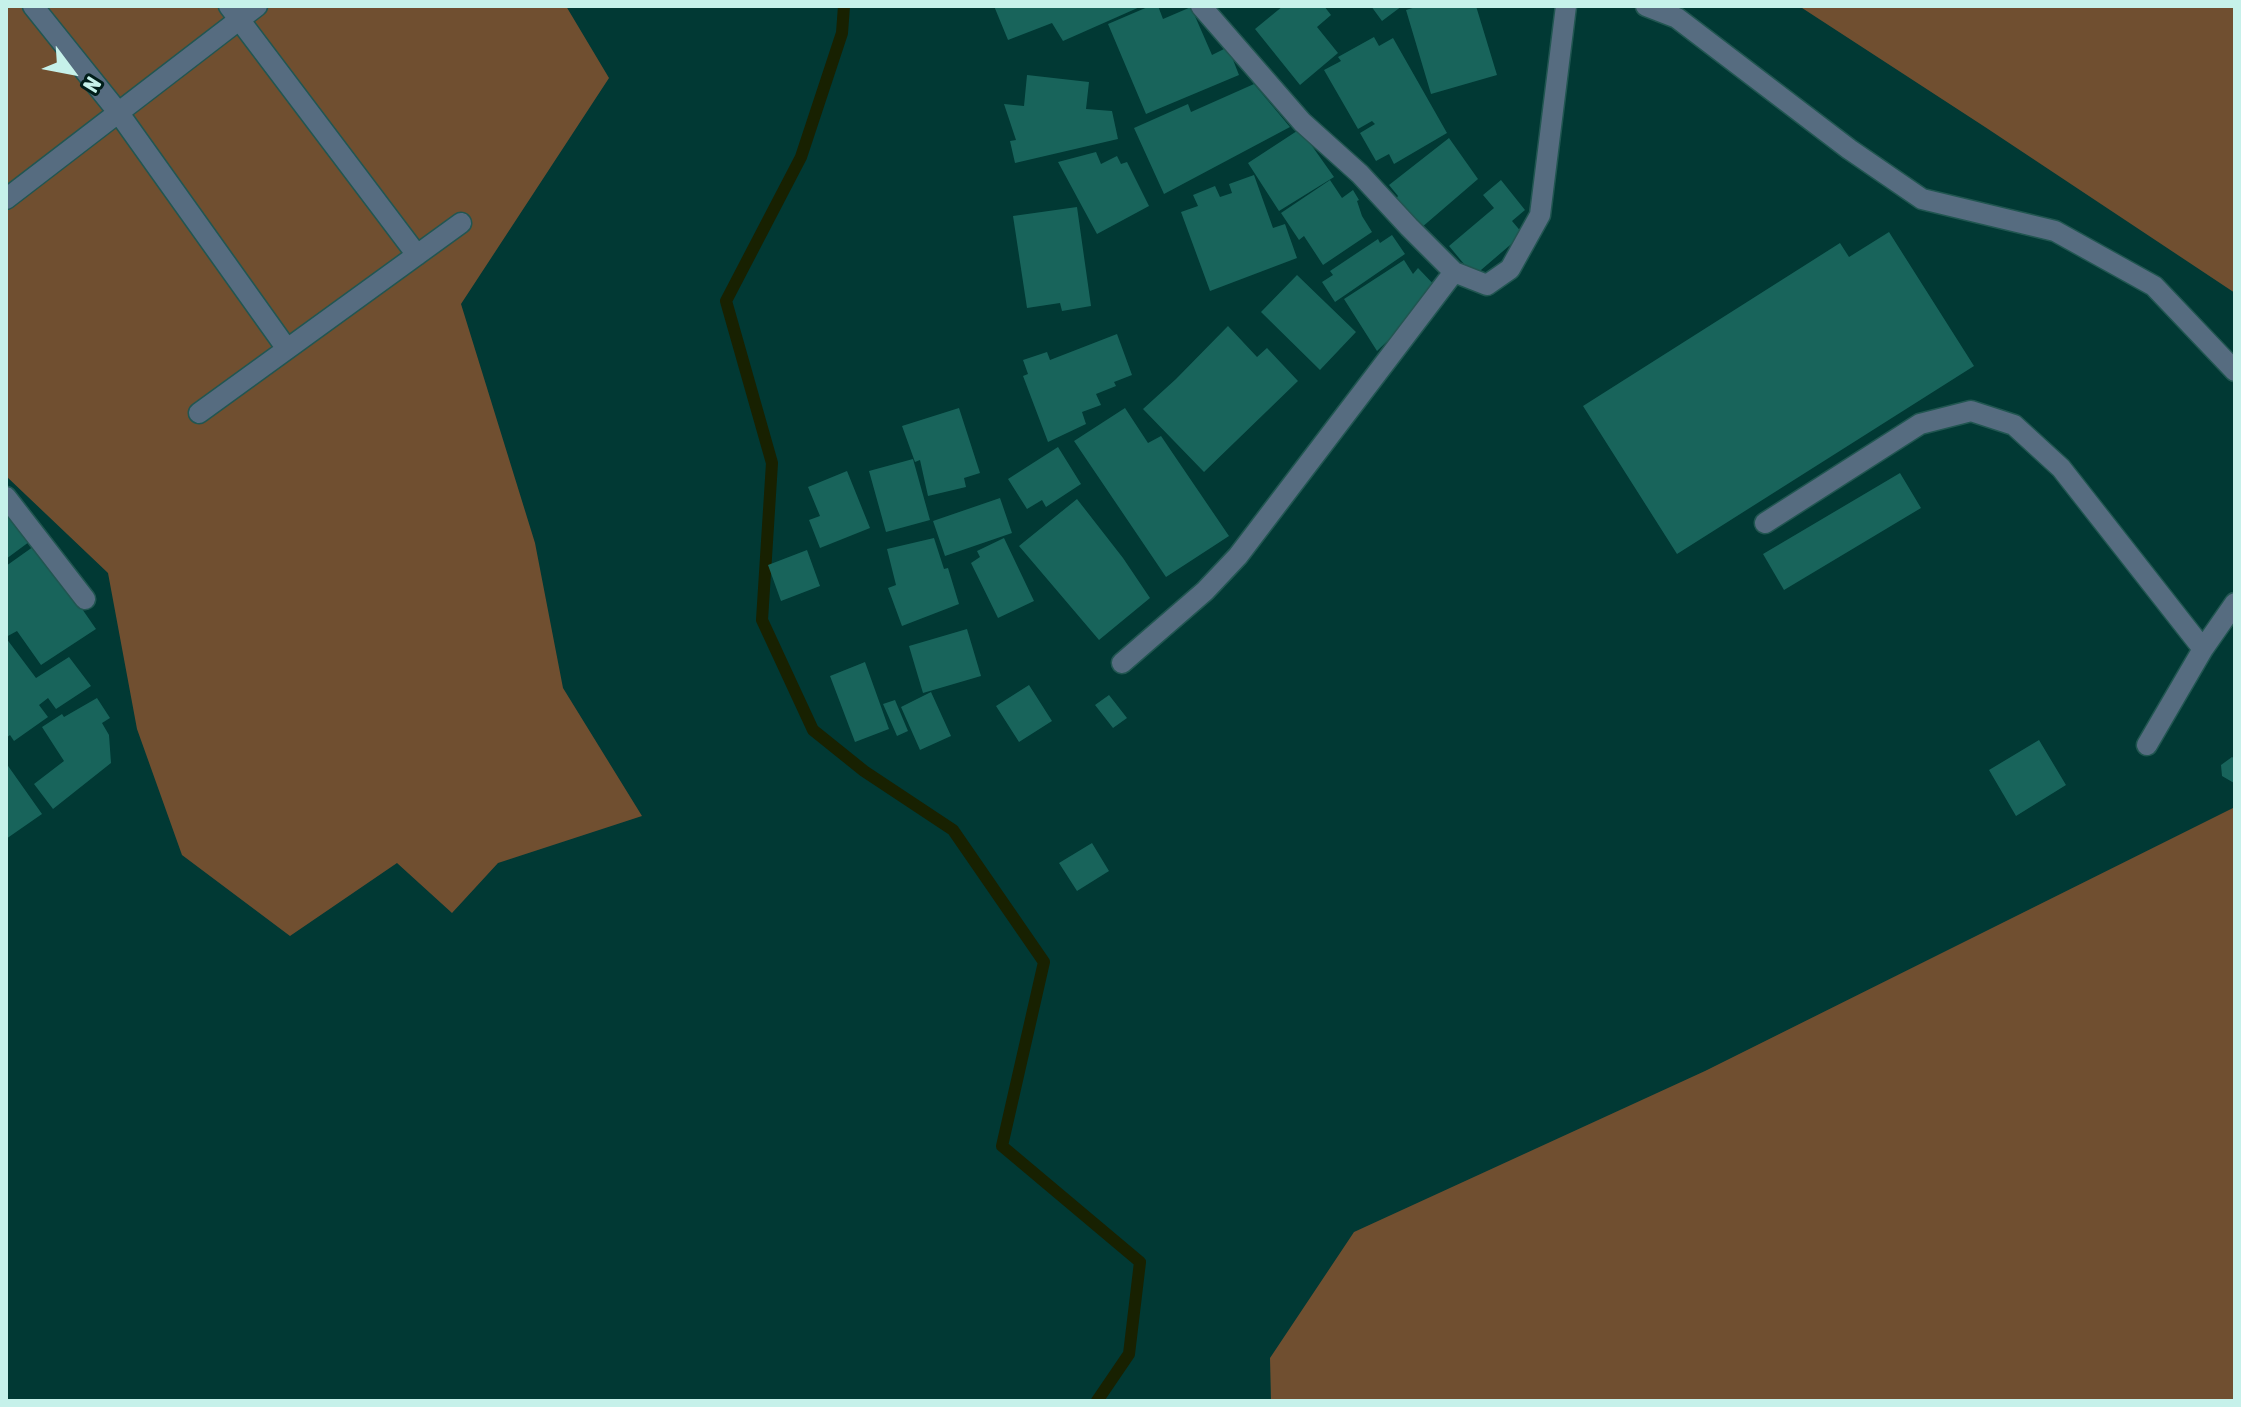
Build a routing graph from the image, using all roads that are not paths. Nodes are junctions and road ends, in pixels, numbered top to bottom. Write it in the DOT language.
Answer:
graph roads {
  1 [pos="33,6"];
  2 [pos="257,6"];
  3 [pos="1201,6"];
  4 [pos="1646,6"];
  5 [pos="1568,8"];
  6 [pos="234,13"];
  7 [pos="118,112"];
  8 [pos="6,199"];
  9 [pos="461,223"];
  10 [pos="417,255"];
  11 [pos="1454,272"];
  12 [pos="287,349"];
  13 [pos="2235,371"];
  14 [pos="199,413"];
  15 [pos="6,497"];
  16 [pos="1765,523"];
  17 [pos="85,599"];
  18 [pos="2235,603"];
  19 [pos="2203,649"];
  20 [pos="1122,663"];
  21 [pos="2147,745"];
  1 -- 7 [label="street"];
  2 -- 6 [label="street"];
  3 -- 11 [label="street"];
  4 -- 13 [label="street"];
  5 -- 11 [label="street"];
  6 -- 7 [label="street"];
  6 -- 10 [label="street"];
  7 -- 8 [label="street"];
  7 -- 12 [label="street"];
  9 -- 10 [label="street"];
  10 -- 12 [label="street"];
  11 -- 20 [label="street"];
  12 -- 14 [label="street"];
  15 -- 17 [label="street"];
  16 -- 19 [label="street"];
  18 -- 19 [label="street"];
  19 -- 21 [label="street"];
}
